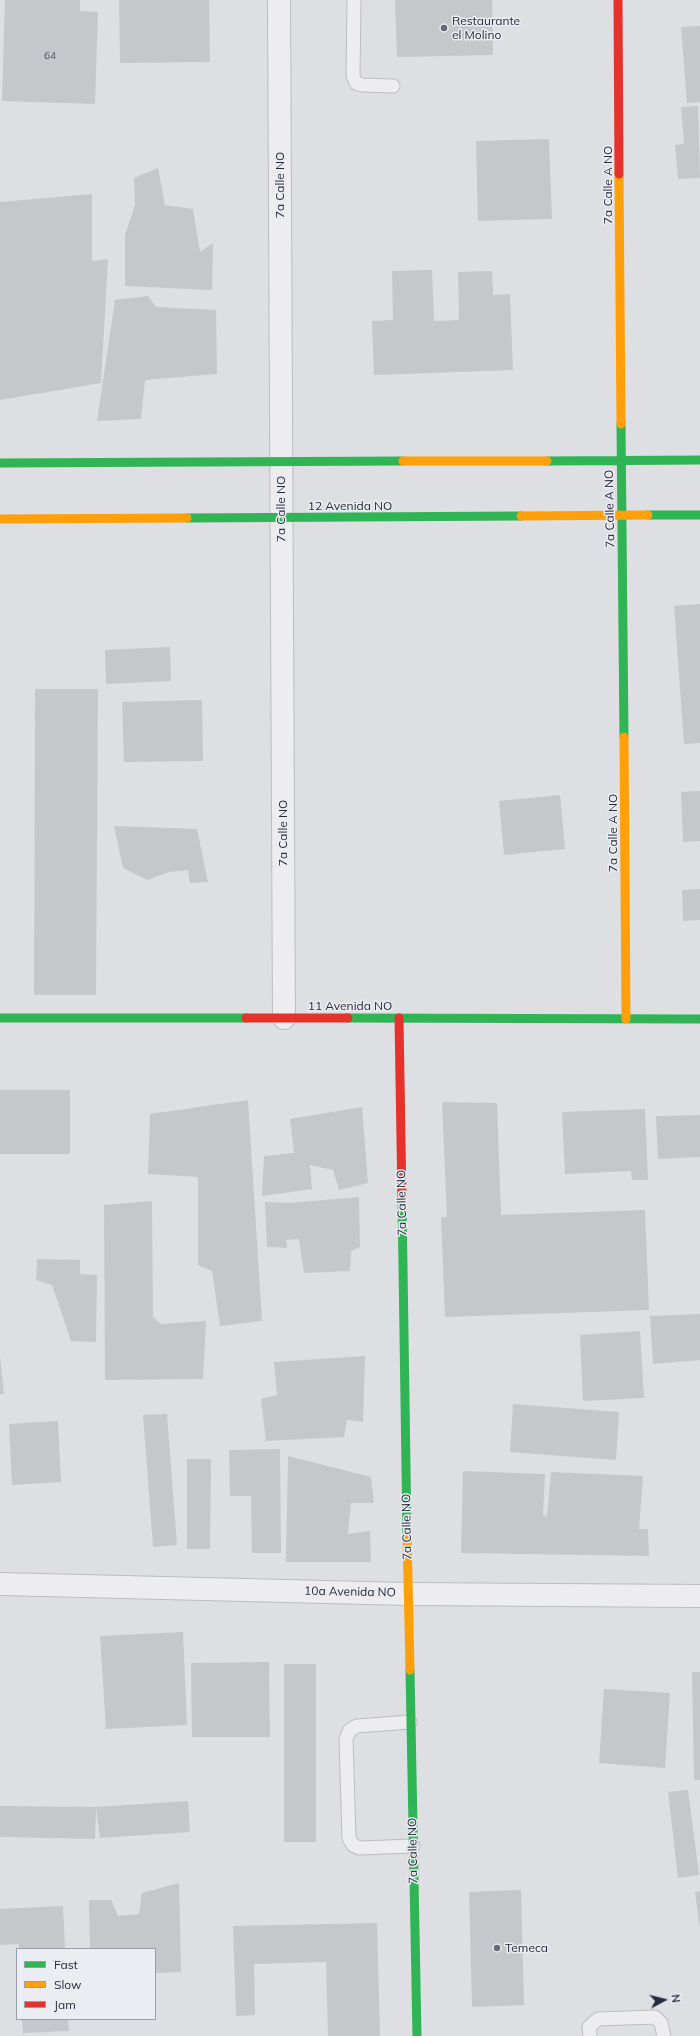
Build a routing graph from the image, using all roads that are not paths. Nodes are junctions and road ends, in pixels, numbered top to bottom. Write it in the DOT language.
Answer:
graph roads {
  1 [pos="279,0"];
  2 [pos="354,0"];
  3 [pos="618,0"];
  4 [pos="393,86"];
  5 [pos="700,460"];
  6 [pos="622,461"];
  7 [pos="281,462"];
  8 [pos="0,463"];
  9 [pos="700,515"];
  10 [pos="622,516"];
  11 [pos="282,518"];
  12 [pos="0,519"];
  13 [pos="0,1018"];
  14 [pos="284,1018"];
  15 [pos="399,1018"];
  16 [pos="626,1019"];
  17 [pos="700,1019"];
  18 [pos="0,1584"];
  19 [pos="408,1594"];
  20 [pos="700,1596"];
  21 [pos="410,1722"];
  22 [pos="413,1846"];
  23 [pos="417,2036"];
  24 [pos="590,2036"];
  25 [pos="664,2036"];
  1 -- 7 [label="street, 7a Calle NO"];
  2 -- 4 [label="lane"];
  3 -- 6 [label="street, 7a Calle A NO"];
  5 -- 6 [label="street"];
  6 -- 7 [label="street"];
  6 -- 10 [label="street, 7a Calle A NO"];
  7 -- 8 [label="street"];
  7 -- 11 [label="street, 7a Calle NO"];
  9 -- 10 [label="street, 12 Avenida NO"];
  10 -- 11 [label="street, 12 Avenida NO"];
  10 -- 16 [label="street, 7a Calle A NO"];
  11 -- 12 [label="street, 12 Avenida NO"];
  11 -- 14 [label="street, 7a Calle NO"];
  13 -- 14 [label="street, 11 Avenida NO"];
  14 -- 15 [label="street, 11 Avenida NO"];
  15 -- 16 [label="street, 11 Avenida NO"];
  15 -- 19 [label="street, 7a Calle NO"];
  16 -- 17 [label="street, 11 Avenida NO"];
  18 -- 19 [label="street, 10a Avenida NO"];
  19 -- 20 [label="street, 10a Avenida NO"];
  19 -- 21 [label="street, 7a Calle NO"];
  21 -- 22 [label="street, 7a Calle NO"];
  21 -- 22 [label="lane"];
  22 -- 23 [label="street, 7a Calle NO"];
  24 -- 25 [label="lane"];
}
